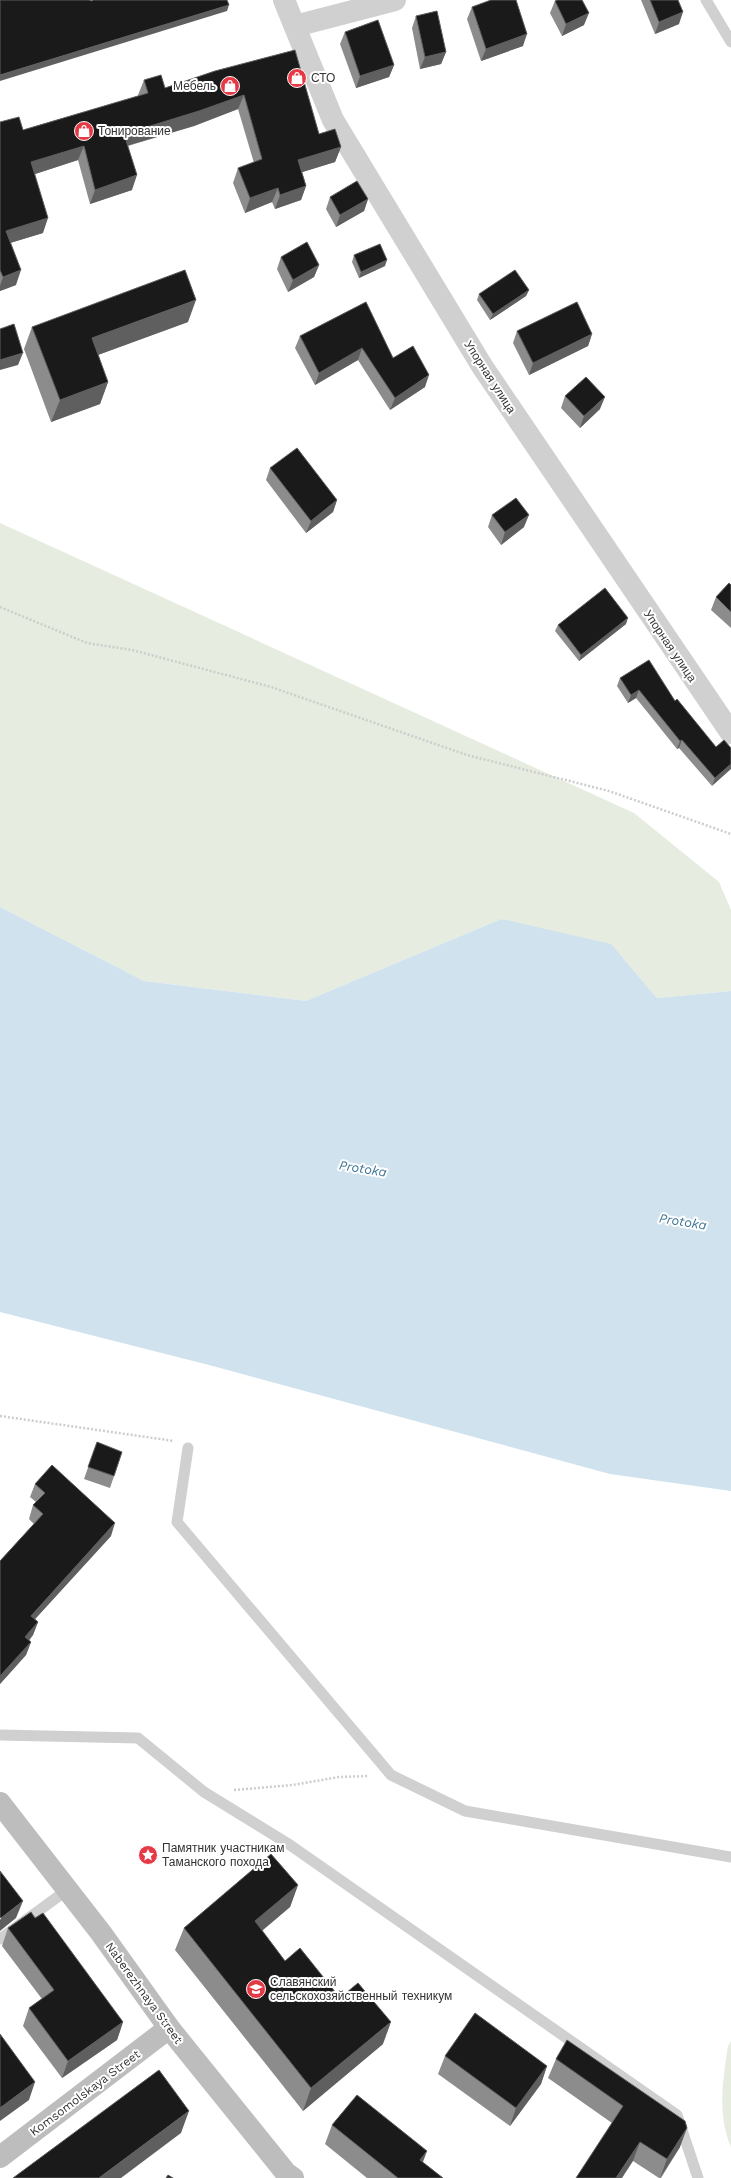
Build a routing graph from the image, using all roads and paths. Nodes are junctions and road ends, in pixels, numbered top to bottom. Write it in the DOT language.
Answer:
graph roads {
  1 [pos="284,0"];
  2 [pos="395,0"];
  3 [pos="706,0"];
  4 [pos="295,26"];
  5 [pos="731,42"];
  6 [pos="0,607"];
  7 [pos="730,730"];
  8 [pos="731,834"];
  9 [pos="0,1416"];
  10 [pos="188,1448"];
  11 [pos="0,1735"];
  12 [pos="391,1775"];
  13 [pos="204,1792"];
  14 [pos="0,1803"];
  15 [pos="731,1857"];
  16 [pos="67,1890"];
  17 [pos="0,1940"];
  18 [pos="169,2028"];
  19 [pos="0,2157"];
  20 [pos="293,2178"];
  21 [pos="698,2178"];
  1 -- 4 [label="street, Упорная улица"];
  2 -- 4 [label="street"];
  3 -- 5 [label="lane"];
  4 -- 7 [label="street, Упорная улица"];
  6 -- 8 [label="path"];
  9 -- 10 [label="path"];
  10 -- 12 [label="lane"];
  11 -- 13 [label="lane"];
  12 -- 13 [label="path"];
  12 -- 15 [label="lane"];
  13 -- 21 [label="lane"];
  14 -- 16 [label="street, Naberezhnaya Street"];
  16 -- 17 [label="lane"];
  16 -- 18 [label="street, Naberezhnaya Street"];
  18 -- 19 [label="street, Komsomolskaya Street"];
  18 -- 20 [label="street, Naberezhnaya Street"];
}
